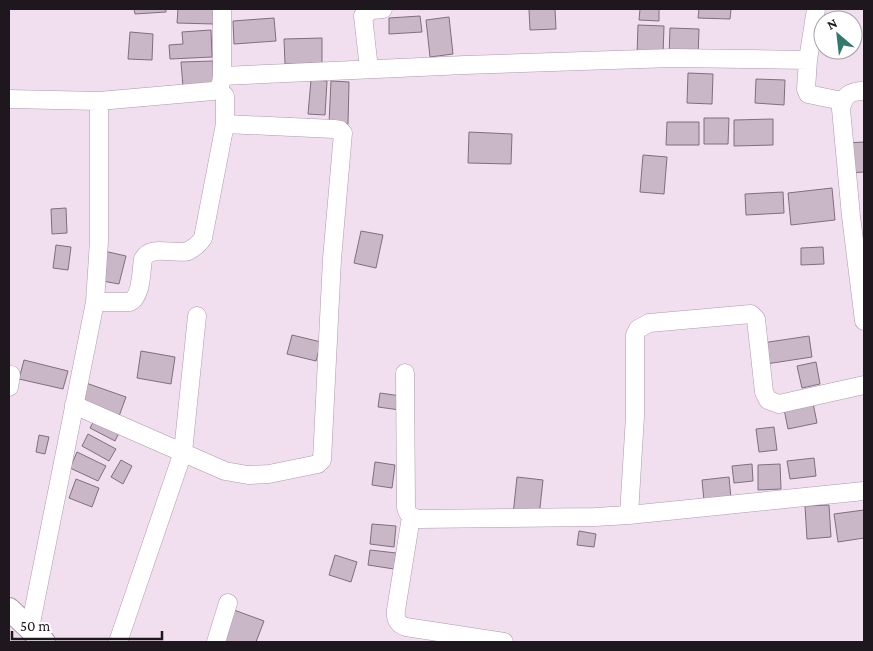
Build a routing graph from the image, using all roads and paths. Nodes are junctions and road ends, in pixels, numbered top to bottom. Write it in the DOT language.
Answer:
graph roads {
  1 [pos="222,9"];
  2 [pos="383,9"];
  3 [pos="816,9"];
  4 [pos="808,60"];
  5 [pos="369,69"];
  6 [pos="220,82"];
  7 [pos="864,91"];
  8 [pos="9,99"];
  9 [pos="99,101"];
  10 [pos="842,101"];
  11 [pos="225,124"];
  12 [pos="95,302"];
  13 [pos="197,316"];
  14 [pos="864,321"];
  15 [pos="405,373"];
  16 [pos="864,385"];
  17 [pos="74,405"];
  18 [pos="182,452"];
  19 [pos="864,491"];
  20 [pos="629,515"];
  21 [pos="411,517"];
  22 [pos="228,603"];
  23 [pos="9,609"];
  24 [pos="37,635"];
  25 [pos="118,642"];
  26 [pos="216,642"];
  27 [pos="504,642"];
  1 -- 6 [label="street"];
  2 -- 5 [label="street"];
  3 -- 4 [label="street"];
  4 -- 5 [label="street"];
  4 -- 10 [label="street"];
  5 -- 6 [label="street"];
  6 -- 9 [label="street"];
  6 -- 11 [label="street"];
  7 -- 10 [label="street"];
  8 -- 9 [label="street"];
  9 -- 12 [label="street"];
  10 -- 14 [label="street"];
  11 -- 12 [label="street"];
  11 -- 18 [label="street"];
  12 -- 17 [label="street"];
  13 -- 18 [label="street"];
  15 -- 21 [label="street"];
  16 -- 20 [label="street"];
  17 -- 18 [label="street"];
  17 -- 24 [label="street"];
  18 -- 25 [label="street"];
  19 -- 20 [label="street"];
  20 -- 21 [label="street"];
  21 -- 27 [label="street"];
  22 -- 26 [label="street"];
  23 -- 24 [label="street"];
}
